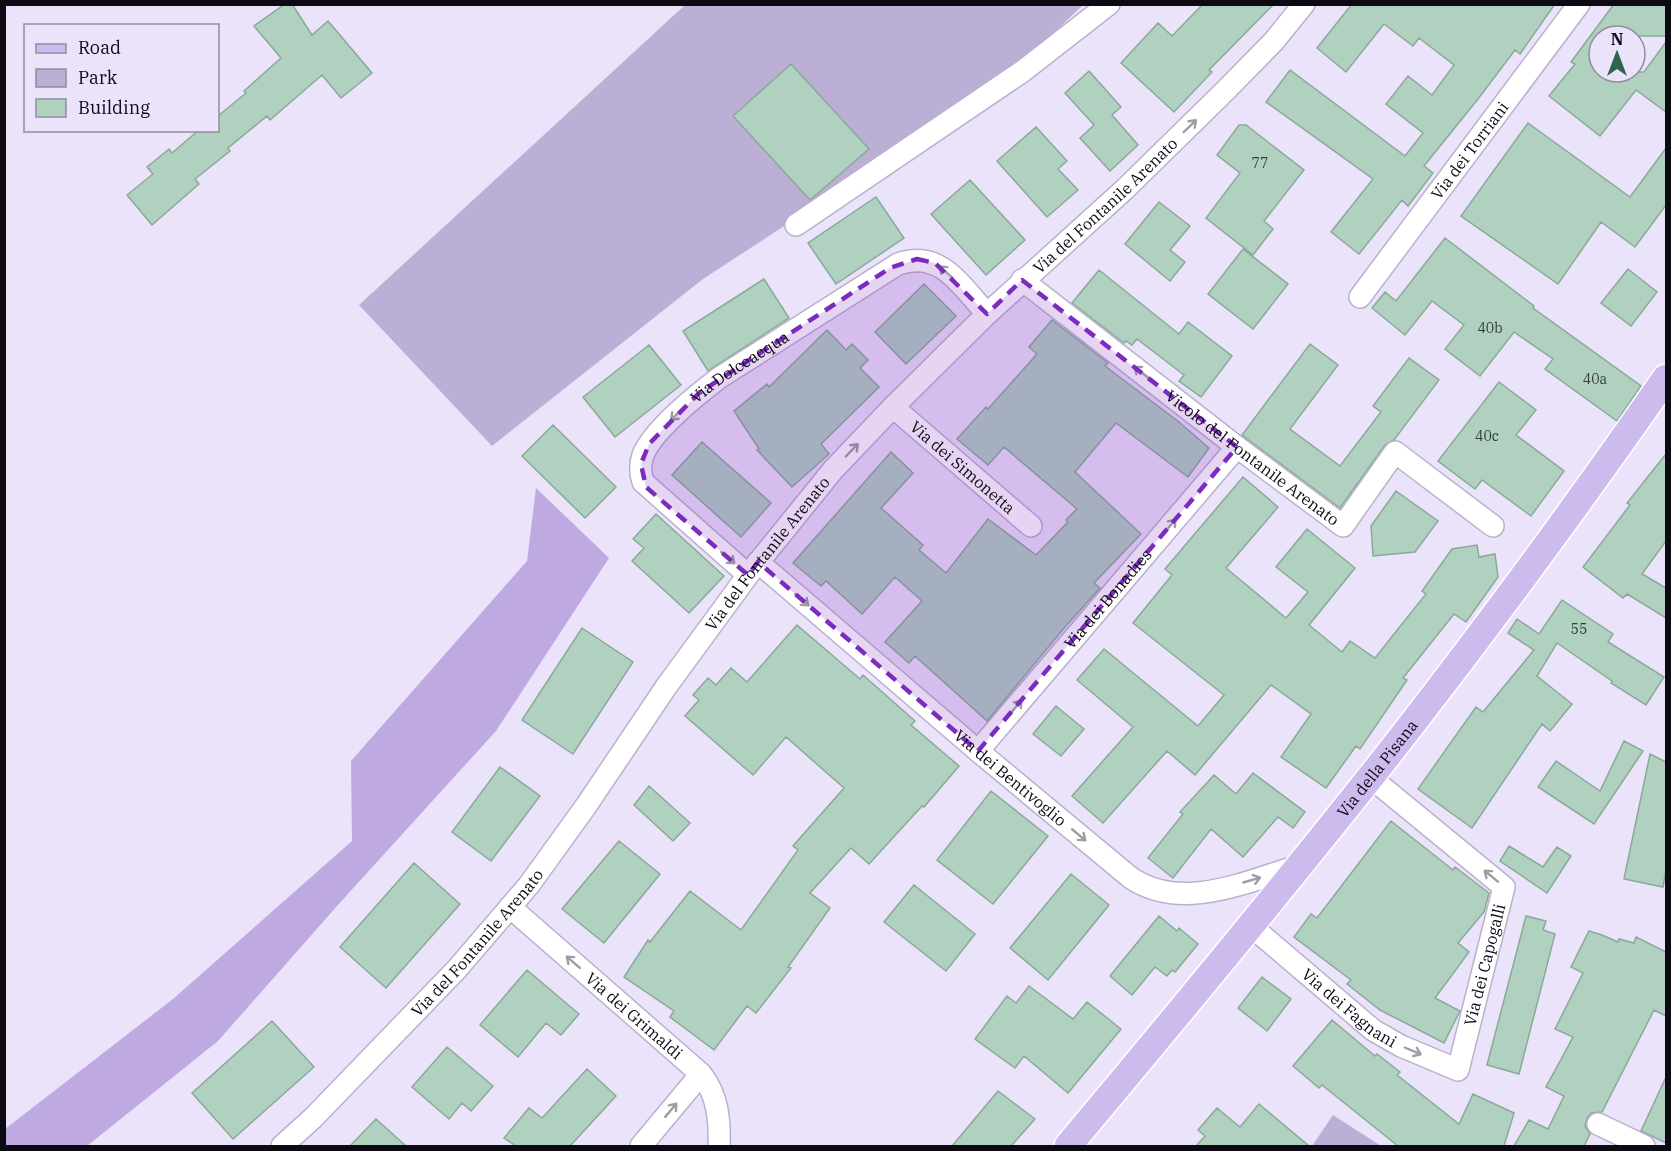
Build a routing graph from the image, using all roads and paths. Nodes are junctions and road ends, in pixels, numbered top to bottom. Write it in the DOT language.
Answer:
graph roads {
  1 [pos="1109,4"];
  2 [pos="1304,4"];
  3 [pos="1579,4"];
  4 [pos="796,225"];
  5 [pos="1023,280"];
  6 [pos="1360,297"];
  7 [pos="987,314"];
  8 [pos="1666,378"];
  9 [pos="893,407"];
  10 [pos="1237,447"];
  11 [pos="1030,526"];
  12 [pos="1493,526"];
  13 [pos="753,568"];
  14 [pos="978,751"];
  15 [pos="1370,777"];
  16 [pos="1298,866"];
  17 [pos="510,907"];
  18 [pos="1251,926"];
  19 [pos="1458,1070"];
  20 [pos="701,1074"];
  21 [pos="1598,1124"];
  22 [pos="282,1146"];
  23 [pos="641,1146"];
  24 [pos="718,1146"];
  25 [pos="1068,1146"];
  26 [pos="1644,1146"];
  1 -- 4 [label="street"];
  5 -- 2 [label="street, Via del Fontanile Arenato, one-way"];
  3 -- 6 [label="street, Via dei Torriani"];
  5 -- 7 [label="street, Via del Fontanile Arenato"];
  10 -- 5 [label="street, Vicolo del Fontanile Arenato, one-way"];
  7 -- 9 [label="street, Via del Fontanile Arenato"];
  7 -- 13 [label="street, Via Dolceacqua, one-way"];
  8 -- 15 [label="main road, Via della Pisana"];
  9 -- 11 [label="street, Via dei Simonetta"];
  13 -- 9 [label="street, Via del Fontanile Arenato, one-way"];
  10 -- 12 [label="street, Vicolo del Fontanile Arenato"];
  14 -- 10 [label="street, Via dei Bonadies, one-way"];
  13 -- 14 [label="street, Via dei Bentivoglio, one-way"];
  13 -- 17 [label="street, Via del Fontanile Arenato"];
  14 -- 16 [label="street, Via dei Bentivoglio, one-way"];
  15 -- 16 [label="main road, Via della Pisana"];
  19 -- 15 [label="street, Via dei Capogalli, one-way"];
  16 -- 18 [label="main road, Via della Pisana"];
  20 -- 17 [label="street, Via dei Grimaldi, one-way"];
  17 -- 22 [label="street, Via del Fontanile Arenato"];
  18 -- 19 [label="street, Via dei Fagnani, one-way"];
  18 -- 25 [label="main road, Via della Pisana"];
  23 -- 20 [label="street, one-way"];
  20 -- 24 [label="street, Via dei Grimaldi"];
  21 -- 26 [label="street"];
}
